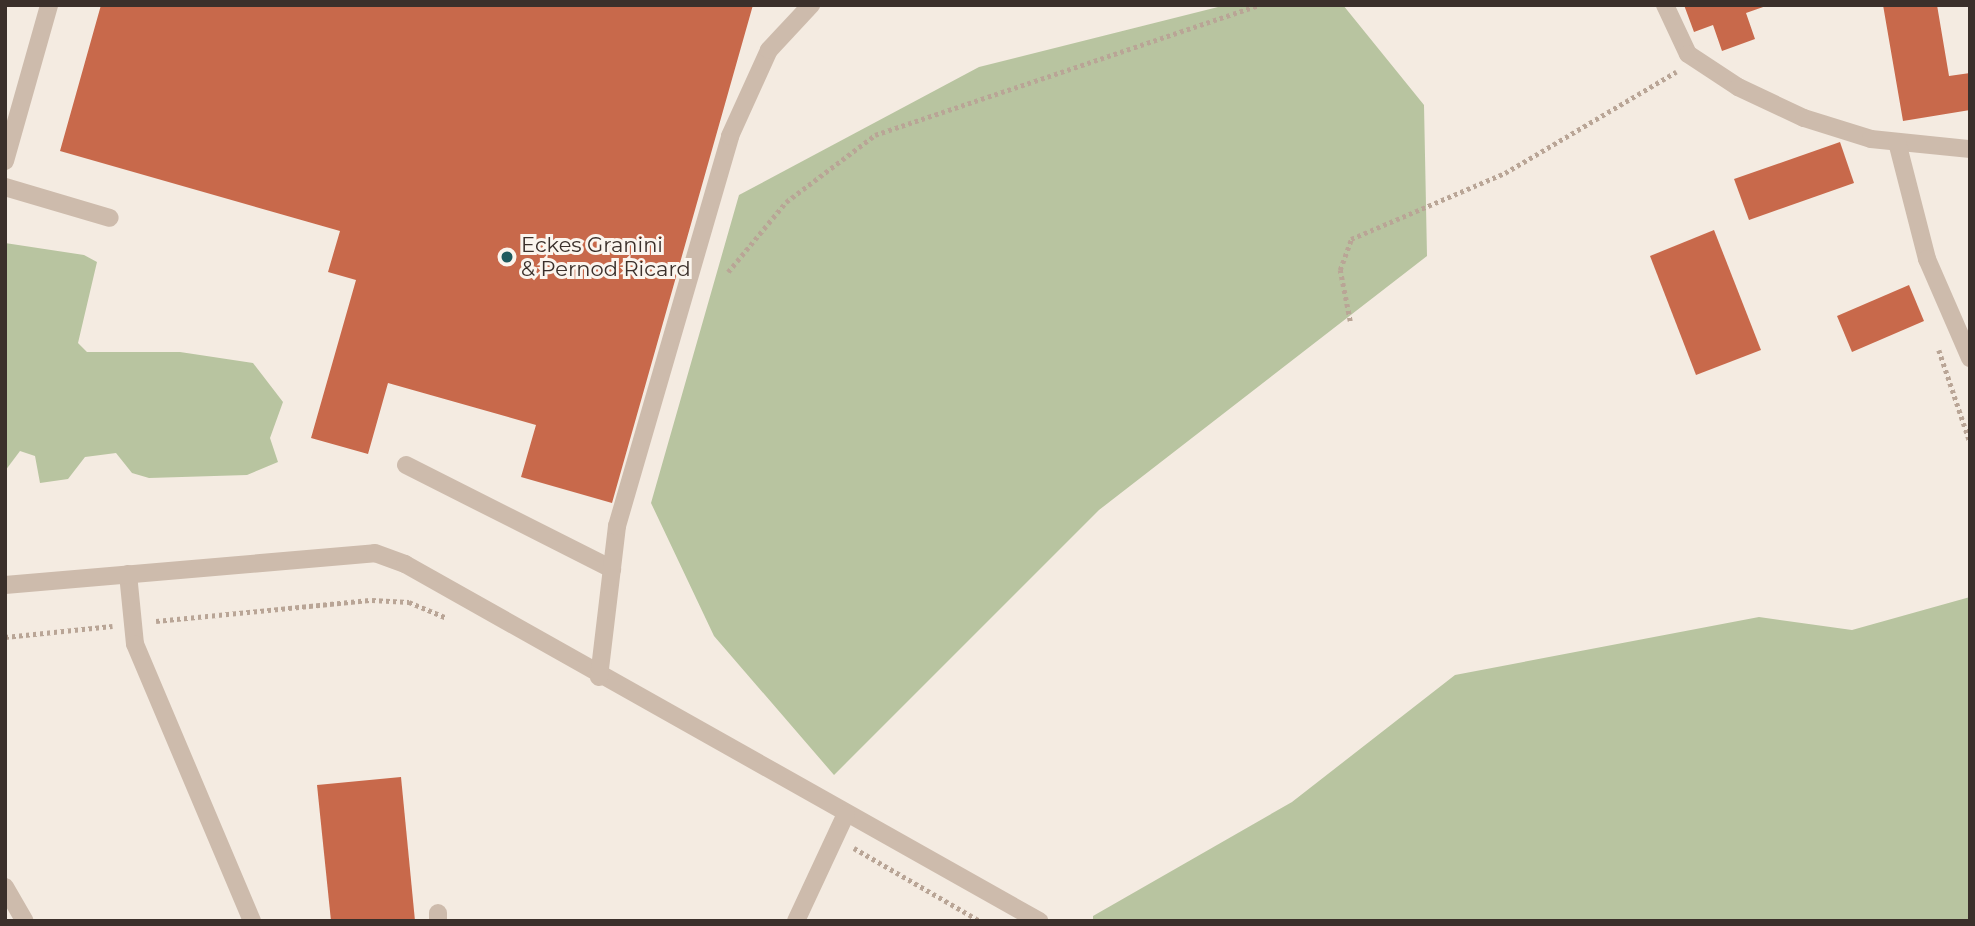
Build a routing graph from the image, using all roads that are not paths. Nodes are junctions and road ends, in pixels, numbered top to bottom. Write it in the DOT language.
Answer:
graph roads {
  1 [pos="49,5"];
  2 [pos="811,5"];
  3 [pos="1665,5"];
  4 [pos="1897,142"];
  5 [pos="1970,149"];
  6 [pos="5,161"];
  7 [pos="5,187"];
  8 [pos="110,218"];
  9 [pos="1970,358"];
  10 [pos="406,465"];
  11 [pos="612,569"];
  12 [pos="128,574"];
  13 [pos="5,586"];
  14 [pos="599,677"];
  15 [pos="846,814"];
  16 [pos="5,887"];
  17 [pos="25,921"];
  18 [pos="252,921"];
  19 [pos="796,921"];
  20 [pos="1039,921"];
  1 -- 6 [label="lane"];
  2 -- 11 [label="lane"];
  3 -- 4 [label="lane"];
  4 -- 5 [label="lane"];
  4 -- 9 [label="lane"];
  7 -- 8 [label="lane"];
  10 -- 11 [label="lane"];
  11 -- 14 [label="lane"];
  12 -- 13 [label="lane"];
  12 -- 14 [label="lane"];
  12 -- 18 [label="lane"];
  14 -- 15 [label="lane"];
  15 -- 19 [label="lane"];
  15 -- 20 [label="lane"];
  16 -- 17 [label="lane"];
}
